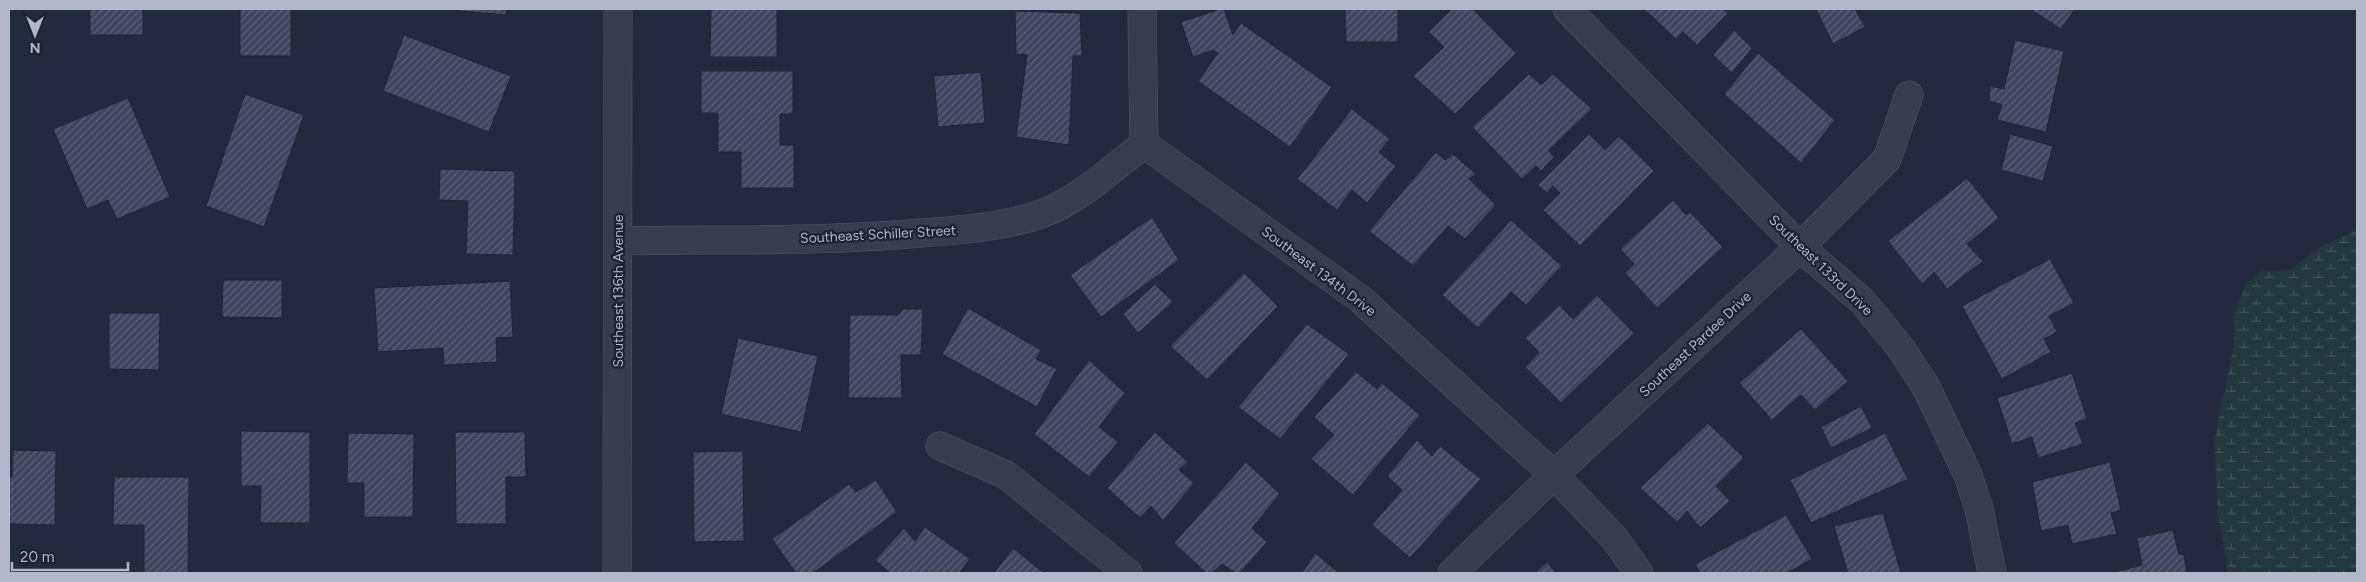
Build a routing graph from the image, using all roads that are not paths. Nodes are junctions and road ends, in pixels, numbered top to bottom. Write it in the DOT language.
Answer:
graph roads {
  1 [pos="618,9"];
  2 [pos="1142,9"];
  3 [pos="1567,9"];
  4 [pos="1909,95"];
  5 [pos="1144,144"];
  6 [pos="618,241"];
  7 [pos="1800,247"];
  8 [pos="940,446"];
  9 [pos="1554,475"];
  10 [pos="616,573"];
  11 [pos="1128,573"];
  12 [pos="1452,573"];
  13 [pos="1639,573"];
  14 [pos="1992,573"];
  1 -- 6 [label="street, Southeast 136th Avenue"];
  2 -- 5 [label="street"];
  3 -- 7 [label="street, Southeast 133rd Drive"];
  4 -- 7 [label="street, Southeast Pardee Drive"];
  5 -- 6 [label="street, Southeast Schiller Street"];
  5 -- 9 [label="street, Southeast 134th Drive"];
  6 -- 10 [label="street, Southeast 136th Avenue"];
  7 -- 9 [label="street, Southeast Pardee Drive"];
  7 -- 14 [label="street, Southeast 133rd Drive"];
  8 -- 11 [label="street"];
  9 -- 12 [label="street, Southeast Pardee Drive"];
  9 -- 13 [label="street, Southeast 134th Drive"];
}
